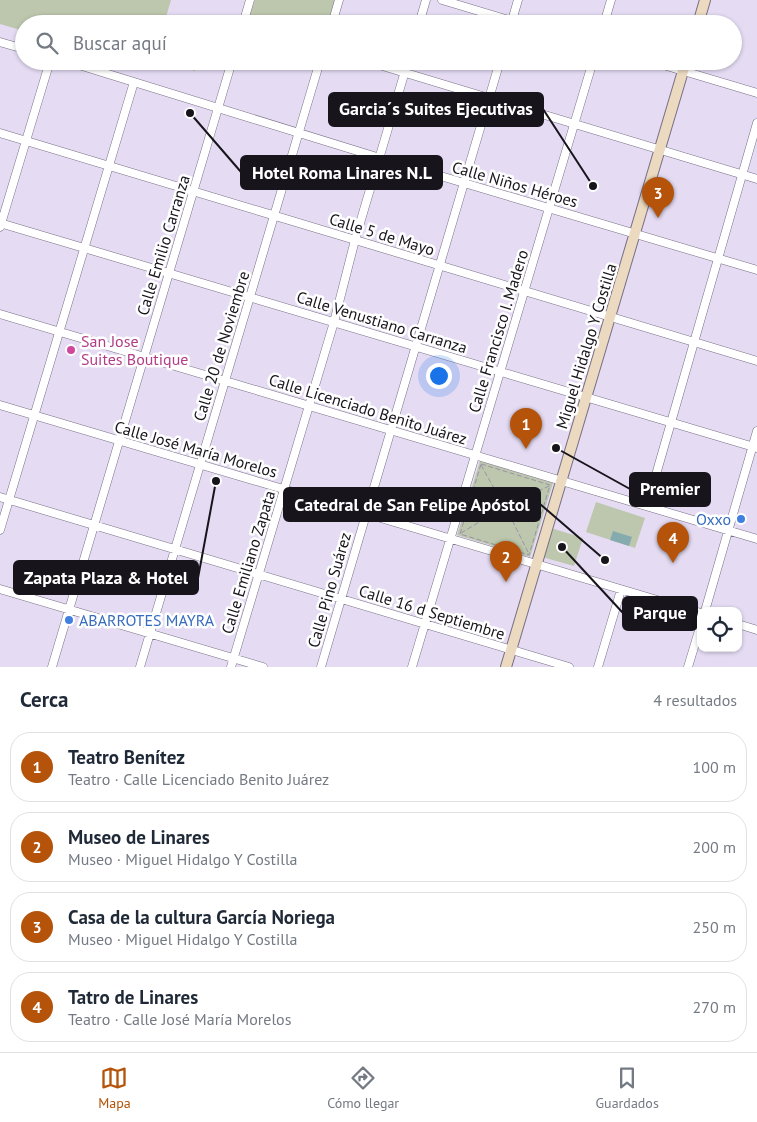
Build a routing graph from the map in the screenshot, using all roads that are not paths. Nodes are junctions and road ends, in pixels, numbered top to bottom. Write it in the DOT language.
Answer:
graph roads {
  1 [pos="250,0"];
  2 [pos="339,0"];
  3 [pos="426,0"];
  4 [pos="442,0"];
  5 [pos="518,0"];
  6 [pos="611,0"];
  7 [pos="705,0"];
  8 [pos="246,15"];
  9 [pos="335,15"];
  10 [pos="422,15"];
  11 [pos="489,15"];
  12 [pos="513,15"];
  13 [pos="607,15"];
  14 [pos="701,15"];
  15 [pos="0,42"];
  16 [pos="15,46"];
  17 [pos="47,70"];
  18 [pos="95,70"];
  19 [pos="229,70"];
  20 [pos="317,70"];
  21 [pos="395,70"];
  22 [pos="406,70"];
  23 [pos="497,70"];
  24 [pos="590,70"];
  25 [pos="683,70"];
  26 [pos="695,70"];
  27 [pos="405,73"];
  28 [pos="134,82"];
  29 [pos="757,93"];
  30 [pos="489,98"];
  31 [pos="218,108"];
  32 [pos="757,123"];
  33 [pos="574,124"];
  34 [pos="0,133"];
  35 [pos="299,133"];
  36 [pos="26,141"];
  37 [pos="659,149"];
  38 [pos="380,158"];
  39 [pos="109,166"];
  40 [pos="742,174"];
  41 [pos="757,178"];
  42 [pos="464,183"];
  43 [pos="193,191"];
  44 [pos="549,208"];
  45 [pos="275,216"];
  46 [pos="0,225"];
  47 [pos="635,233"];
  48 [pos="355,240"];
  49 [pos="84,248"];
  50 [pos="718,258"];
  51 [pos="439,265"];
  52 [pos="757,270"];
  53 [pos="169,273"];
  54 [pos="524,291"];
  55 [pos="250,298"];
  56 [pos="0,314"];
  57 [pos="611,316"];
  58 [pos="334,322"];
  59 [pos="59,332"];
  60 [pos="694,342"];
  61 [pos="415,346"];
  62 [pos="144,357"];
  63 [pos="757,360"];
  64 [pos="500,372"];
  65 [pos="225,381"];
  66 [pos="586,397"];
  67 [pos="0,405"];
  68 [pos="309,406"];
  69 [pos="34,415"];
  70 [pos="671,422"];
  71 [pos="391,430"];
  72 [pos="757,431"];
  73 [pos="119,441"];
  74 [pos="755,447"];
  75 [pos="475,455"];
  76 [pos="200,465"];
  77 [pos="561,480"];
  78 [pos="285,489"];
  79 [pos="0,498"];
  80 [pos="9,500"];
  81 [pos="647,506"];
  82 [pos="366,514"];
  83 [pos="94,526"];
  84 [pos="0,530"];
  85 [pos="728,530"];
  86 [pos="450,539"];
  87 [pos="757,539"];
  88 [pos="175,550"];
  89 [pos="536,564"];
  90 [pos="259,575"];
  91 [pos="0,589"];
  92 [pos="622,590"];
  93 [pos="341,599"];
  94 [pos="706,607"];
  95 [pos="69,609"];
  96 [pos="697,612"];
  97 [pos="425,624"];
  98 [pos="742,625"];
  99 [pos="757,630"];
  100 [pos="150,634"];
  101 [pos="697,637"];
  102 [pos="511,650"];
  103 [pos="234,658"];
  104 [pos="52,667"];
  105 [pos="140,667"];
  106 [pos="231,667"];
  107 [pos="263,667"];
  108 [pos="321,667"];
  109 [pos="412,667"];
  110 [pos="506,667"];
  111 [pos="570,667"];
  112 [pos="598,667"];
  113 [pos="688,667"];
  1 -- 8 [label="street"];
  2 -- 9 [label="street"];
  3 -- 10 [label="street"];
  4 -- 11 [label="street"];
  5 -- 12 [label="street"];
  6 -- 13 [label="street"];
  7 -- 14 [label="main road"];
  15 -- 16 [label="street"];
  17 -- 36 [label="street"];
  18 -- 28 [label="street, Calle Niños Héroes"];
  19 -- 31 [label="street, Calle Emilio Carranza"];
  20 -- 35 [label="street, Calle 20 de Noviembre"];
  21 -- 27 [label="street"];
  22 -- 27 [label="street, Calle Emiliano Zapata"];
  23 -- 30 [label="street, Calle Pino Suárez"];
  24 -- 33 [label="street, Calle Francisco I. Madero"];
  25 -- 37 [label="main road, Miguel Hidalgo Y Costilla"];
  26 -- 29 [label="street"];
  27 -- 30 [label="street"];
  27 -- 38 [label="street, Calle Emiliano Zapata"];
  28 -- 31 [label="street, Calle Niños Héroes"];
  28 -- 39 [label="street"];
  30 -- 33 [label="street"];
  30 -- 42 [label="street, Calle Pino Suárez"];
  31 -- 35 [label="street, Calle Niños Héroes"];
  31 -- 43 [label="street, Calle Emilio Carranza"];
  32 -- 40 [label="street"];
  33 -- 37 [label="street"];
  33 -- 44 [label="street, Calle Francisco I. Madero"];
  34 -- 36 [label="street, Calle 5 de Mayo"];
  35 -- 38 [label="street, Calle Niños Héroes"];
  35 -- 45 [label="street, Calle 20 de Noviembre"];
  36 -- 39 [label="street, Calle 5 de Mayo"];
  36 -- 46 [label="street"];
  37 -- 40 [label="street"];
  37 -- 47 [label="main road, Miguel Hidalgo Y Costilla"];
  38 -- 42 [label="street, Calle Niños Héroes"];
  38 -- 48 [label="street, Calle Emiliano Zapata"];
  39 -- 43 [label="street, Calle 5 de Mayo"];
  39 -- 49 [label="street"];
  40 -- 41 [label="street"];
  40 -- 50 [label="street"];
  42 -- 44 [label="street, Calle Niños Héroes"];
  42 -- 51 [label="street, Calle Pino Suárez"];
  43 -- 45 [label="street, Calle 5 de Mayo"];
  43 -- 53 [label="street, Calle Emilio Carranza"];
  44 -- 47 [label="street, Calle Niños Héroes"];
  44 -- 54 [label="street, Calle Francisco I. Madero"];
  45 -- 48 [label="street, Calle 5 de Mayo"];
  45 -- 55 [label="street, Calle 20 de Noviembre"];
  46 -- 49 [label="street, Calle Venustiano Carranza"];
  47 -- 50 [label="street, Calle Niños Héroes"];
  47 -- 57 [label="main road, Miguel Hidalgo Y Costilla"];
  48 -- 51 [label="street, Calle 5 de Mayo"];
  48 -- 58 [label="street, Calle Emiliano Zapata"];
  49 -- 53 [label="street, Calle Venustiano Carranza"];
  49 -- 59 [label="street"];
  50 -- 52 [label="street, Calle Niños Héroes"];
  50 -- 60 [label="street"];
  51 -- 54 [label="street, Calle 5 de Mayo"];
  51 -- 61 [label="street, Calle Pino Suárez"];
  53 -- 55 [label="street, Calle Venustiano Carranza"];
  53 -- 62 [label="street, Calle Emilio Carranza"];
  54 -- 57 [label="street, Calle 5 de Mayo"];
  54 -- 64 [label="street, Calle Francisco I. Madero"];
  55 -- 58 [label="street, Calle Venustiano Carranza"];
  55 -- 65 [label="street, Calle 20 de Noviembre"];
  56 -- 59 [label="street, Calle Licenciado Benito Juárez"];
  57 -- 60 [label="street, Calle 5 de Mayo"];
  57 -- 66 [label="main road, Miguel Hidalgo Y Costilla"];
  58 -- 61 [label="street, Calle Venustiano Carranza"];
  58 -- 68 [label="street, Calle Emiliano Zapata"];
  59 -- 62 [label="street, Calle Licenciado Benito Juárez"];
  59 -- 69 [label="street"];
  60 -- 63 [label="street, Calle 5 de Mayo"];
  60 -- 70 [label="street"];
  61 -- 64 [label="street, Calle Venustiano Carranza"];
  61 -- 71 [label="street, Calle Pino Suárez"];
  62 -- 65 [label="street, Calle Licenciado Benito Juárez"];
  62 -- 73 [label="street, Calle Emilio Carranza"];
  64 -- 66 [label="street, Calle Venustiano Carranza"];
  64 -- 75 [label="street, Calle Francisco I. Madero"];
  65 -- 68 [label="street, Calle Licenciado Benito Juárez"];
  65 -- 76 [label="street, Calle 20 de Noviembre"];
  66 -- 70 [label="street, Calle Venustiano Carranza"];
  66 -- 77 [label="main road, Miguel Hidalgo Y Costilla"];
  67 -- 69 [label="street, Calle José María Morelos"];
  68 -- 71 [label="street, Calle Licenciado Benito Juárez"];
  68 -- 78 [label="street, Calle Emiliano Zapata"];
  69 -- 73 [label="street, Calle José María Morelos"];
  69 -- 80 [label="street"];
  70 -- 74 [label="street, Calle Venustiano Carranza"];
  70 -- 81 [label="street"];
  71 -- 75 [label="street, Calle Licenciado Benito Juárez"];
  71 -- 82 [label="street, Calle Pino Suárez"];
  72 -- 74 [label="street"];
  73 -- 76 [label="street, Calle José María Morelos"];
  73 -- 83 [label="street, Calle Emilio Carranza"];
  74 -- 85 [label="street"];
  75 -- 77 [label="street, Calle Licenciado Benito Juárez"];
  75 -- 86 [label="street, Calle Francisco I. Madero"];
  76 -- 78 [label="street, Calle José María Morelos"];
  76 -- 88 [label="street, Calle 20 de Noviembre"];
  77 -- 81 [label="street, Calle Licenciado Benito Juárez"];
  77 -- 89 [label="main road, Miguel Hidalgo Y Costilla"];
  78 -- 82 [label="street, Calle José María Morelos"];
  78 -- 90 [label="street, Calle Emiliano Zapata"];
  79 -- 80 [label="street, Calle 16 d Septiembre"];
  80 -- 83 [label="street, Calle 16 d Septiembre"];
  80 -- 84 [label="street"];
  81 -- 85 [label="street, Calle Licenciado Benito Juárez"];
  82 -- 86 [label="street, Calle José María Morelos"];
  82 -- 93 [label="street, Calle Pino Suárez"];
  83 -- 88 [label="street, Calle 16 d Septiembre"];
  83 -- 95 [label="street, Calle Emilio Carranza"];
  85 -- 87 [label="street, Calle Licenciado Benito Juárez"];
  85 -- 94 [label="street"];
  86 -- 89 [label="street, Calle José María Morelos"];
  86 -- 97 [label="street, Calle Francisco I. Madero"];
  88 -- 90 [label="street, Calle 16 d Septiembre"];
  88 -- 100 [label="street, Calle 20 de Noviembre"];
  89 -- 92 [label="street, Calle José María Morelos"];
  89 -- 102 [label="main road, Miguel Hidalgo Y Costilla"];
  90 -- 93 [label="street, Calle 16 d Septiembre"];
  90 -- 103 [label="street, Calle Emiliano Zapata"];
  91 -- 95 [label="street"];
  92 -- 96 [label="street, Calle José María Morelos"];
  92 -- 112 [label="street"];
  93 -- 97 [label="street, Calle 16 d Septiembre"];
  93 -- 108 [label="street, Calle Pino Suárez"];
  95 -- 100 [label="street"];
  95 -- 104 [label="street, Calle Emilio Carranza"];
  97 -- 102 [label="street, Calle 16 d Septiembre"];
  97 -- 109 [label="street, Calle Francisco I. Madero"];
  98 -- 99 [label="street"];
  100 -- 103 [label="street"];
  100 -- 105 [label="street, Calle 20 de Noviembre"];
  101 -- 113 [label="street"];
  102 -- 110 [label="main road, Miguel Hidalgo Y Costilla"];
  102 -- 111 [label="street, Calle 16 d Septiembre"];
  103 -- 106 [label="street, Calle Emiliano Zapata"];
  103 -- 107 [label="street"];
}
